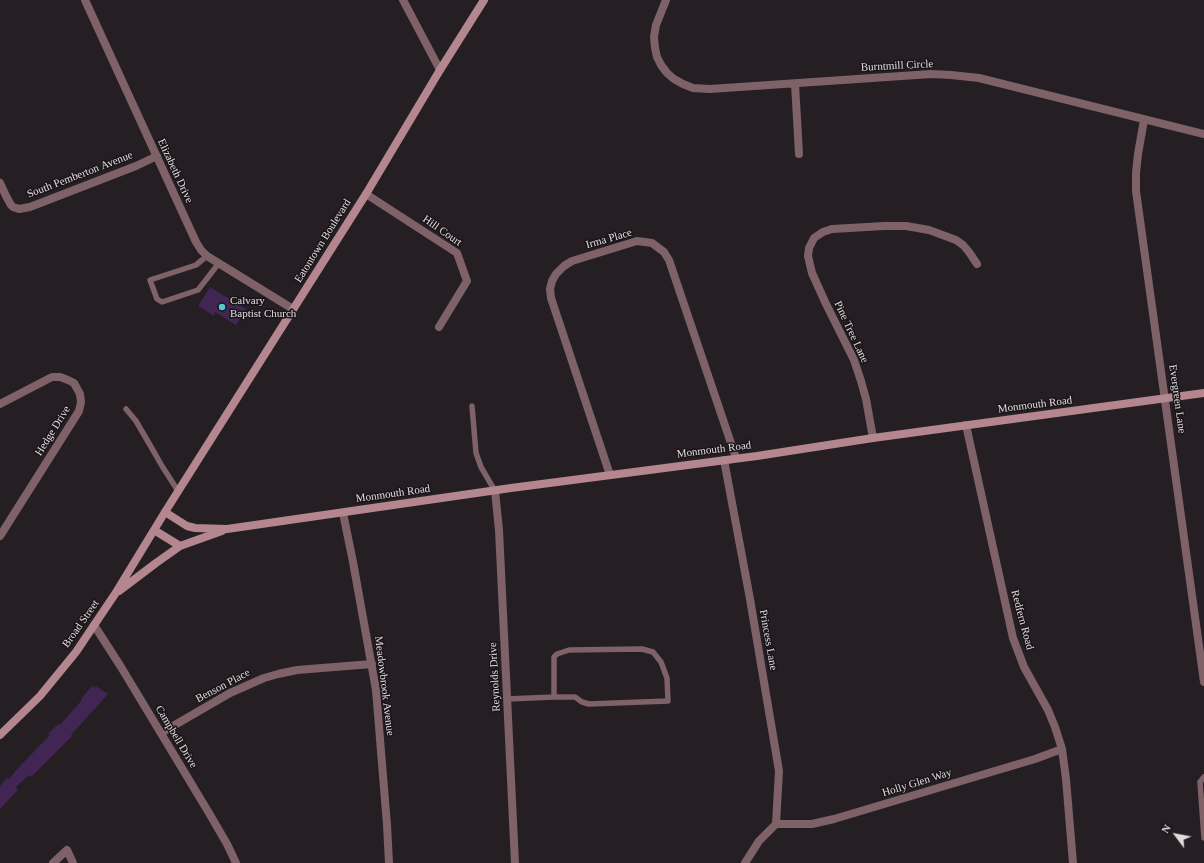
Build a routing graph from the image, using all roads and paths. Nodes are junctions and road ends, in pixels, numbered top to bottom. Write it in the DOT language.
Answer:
graph roads {
  1 [pos="85,0"];
  2 [pos="403,0"];
  3 [pos="484,0"];
  4 [pos="666,0"];
  5 [pos="440,70"];
  6 [pos="795,84"];
  7 [pos="1144,120"];
  8 [pos="1204,134"];
  9 [pos="800,154"];
  10 [pos="156,156"];
  11 [pos="0,183"];
  12 [pos="366,194"];
  13 [pos="207,256"];
  14 [pos="219,263"];
  15 [pos="977,264"];
  16 [pos="292,310"];
  17 [pos="439,327"];
  18 [pos="1204,393"];
  19 [pos="1165,398"];
  20 [pos="0,404"];
  21 [pos="472,406"];
  22 [pos="126,409"];
  23 [pos="966,425"];
  24 [pos="873,438"];
  25 [pos="736,458"];
  26 [pos="724,460"];
  27 [pos="610,476"];
  28 [pos="178,491"];
  29 [pos="495,491"];
  30 [pos="165,512"];
  31 [pos="343,513"];
  32 [pos="227,529"];
  33 [pos="154,530"];
  34 [pos="0,536"];
  35 [pos="180,546"];
  36 [pos="115,594"];
  37 [pos="94,625"];
  38 [pos="372,664"];
  39 [pos="1204,682"];
  40 [pos="554,697"];
  41 [pos="507,698"];
  42 [pos="161,733"];
  43 [pos="0,735"];
  44 [pos="1062,749"];
  45 [pos="1204,777"];
  46 [pos="776,824"];
  47 [pos="1204,838"];
  48 [pos="53,863"];
  49 [pos="73,863"];
  50 [pos="236,863"];
  51 [pos="389,863"];
  52 [pos="515,863"];
  53 [pos="745,863"];
  54 [pos="1073,863"];
  1 -- 10 [label="street, Elizabeth Drive"];
  2 -- 5 [label="street"];
  3 -- 5 [label="main road, Eatontown Boulevard"];
  4 -- 6 [label="street, Burntmill Circle"];
  5 -- 12 [label="main road, Eatontown Boulevard"];
  6 -- 7 [label="street, Burntmill Circle"];
  6 -- 9 [label="street"];
  7 -- 8 [label="street, Burntmill Circle"];
  7 -- 19 [label="street, Evergreen Lane"];
  10 -- 11 [label="street, South Pemberton Avenue"];
  10 -- 13 [label="street, Elizabeth Drive"];
  12 -- 16 [label="main road, Eatontown Boulevard"];
  12 -- 17 [label="street, Hill Court"];
  13 -- 14 [label="street, Elizabeth Drive"];
  13 -- 14 [label="lane"];
  14 -- 16 [label="street, Elizabeth Drive"];
  15 -- 24 [label="street, Pine Tree Lane"];
  16 -- 28 [label="main road, Eatontown Boulevard"];
  18 -- 19 [label="main road, Monmouth Road"];
  19 -- 23 [label="main road, Monmouth Road"];
  19 -- 39 [label="street, Evergreen Lane"];
  20 -- 34 [label="street, Hedge Drive"];
  21 -- 29 [label="lane"];
  22 -- 28 [label="lane"];
  23 -- 24 [label="main road, Monmouth Road"];
  23 -- 44 [label="street, Redfern Road"];
  24 -- 25 [label="main road, Monmouth Road"];
  25 -- 26 [label="main road, Monmouth Road"];
  25 -- 27 [label="street, Irma Place"];
  26 -- 27 [label="main road, Monmouth Road"];
  26 -- 46 [label="street, Princess Lane"];
  27 -- 29 [label="main road, Monmouth Road"];
  28 -- 30 [label="main road, Eatontown Boulevard"];
  29 -- 31 [label="main road, Monmouth Road"];
  29 -- 41 [label="street, Reynolds Drive"];
  30 -- 32 [label="main road, Monmouth Road"];
  30 -- 33 [label="main road, Broad Street"];
  31 -- 32 [label="main road, Monmouth Road"];
  31 -- 38 [label="street, Meadowbrook Avenue"];
  32 -- 35 [label="main road, Monmouth Road"];
  33 -- 35 [label="main road"];
  33 -- 36 [label="main road, Broad Street"];
  35 -- 36 [label="main road, Monmouth Road"];
  36 -- 37 [label="main road, Broad Street"];
  37 -- 42 [label="street, Campbell Drive"];
  37 -- 43 [label="main road, Broad Street"];
  38 -- 42 [label="street, Benson Place"];
  38 -- 51 [label="street, Meadowbrook Avenue"];
  40 -- 40 [label="lane"];
  40 -- 41 [label="lane"];
  41 -- 52 [label="street, Reynolds Drive"];
  42 -- 50 [label="street, Campbell Drive"];
  44 -- 46 [label="street, Holly Glen Way"];
  44 -- 54 [label="street, Redfern Road"];
  45 -- 47 [label="lane"];
  46 -- 53 [label="street"];
  48 -- 49 [label="street"];
}
